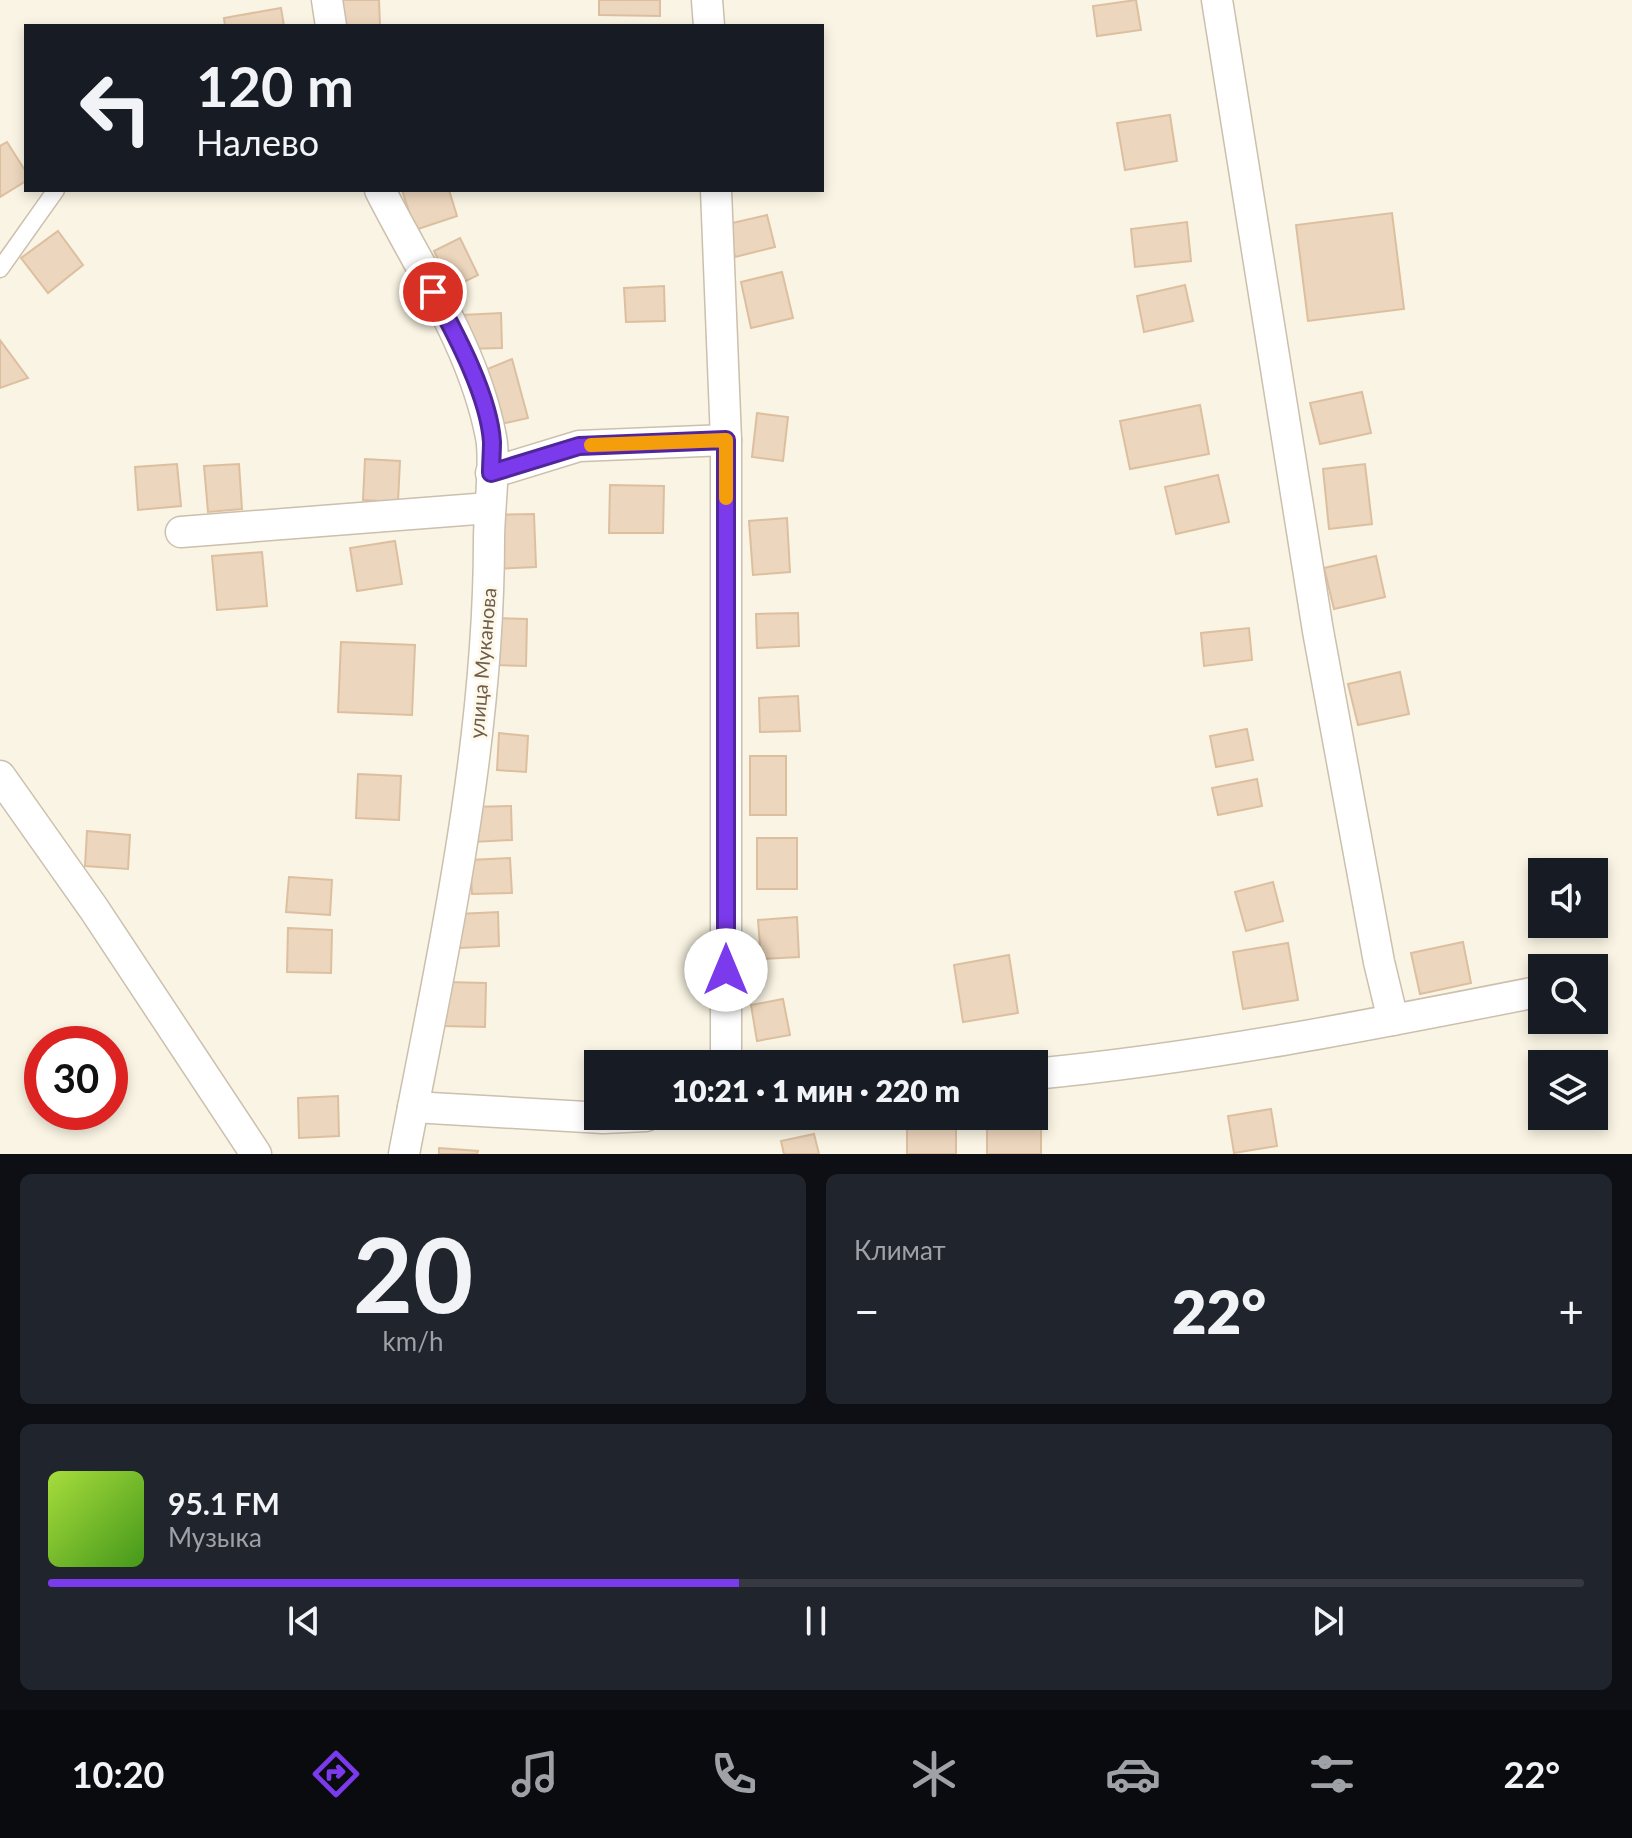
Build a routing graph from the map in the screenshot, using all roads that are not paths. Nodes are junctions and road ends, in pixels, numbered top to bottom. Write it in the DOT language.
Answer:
graph roads {
  1 [pos="327,0"];
  2 [pos="707,0"];
  3 [pos="1217,0"];
  4 [pos="331,24"];
  5 [pos="709,24"];
  6 [pos="55,192"];
  7 [pos="381,192"];
  8 [pos="716,192"];
  9 [pos="0,269"];
  10 [pos="726,440"];
  11 [pos="491,473"];
  12 [pos="489,508"];
  13 [pos="181,532"];
  14 [pos="0,776"];
  15 [pos="1528,994"];
  16 [pos="1393,1020"];
  17 [pos="726,1050"];
  18 [pos="1048,1073"];
  19 [pos="413,1107"];
  20 [pos="584,1117"];
  21 [pos="256,1154"];
  22 [pos="404,1154"];
  1 -- 4 [label="street"];
  2 -- 5 [label="street"];
  3 -- 16 [label="street"];
  6 -- 9 [label="lane"];
  7 -- 11 [label="street, улица Муканова"];
  8 -- 10 [label="street"];
  10 -- 11 [label="street"];
  10 -- 17 [label="street"];
  11 -- 12 [label="street, улица Муканова"];
  12 -- 13 [label="street"];
  12 -- 19 [label="street, улица Муканова"];
  14 -- 21 [label="street"];
  15 -- 16 [label="street"];
  16 -- 18 [label="street"];
  19 -- 20 [label="street"];
  19 -- 22 [label="street, улица Муканова"];
}
